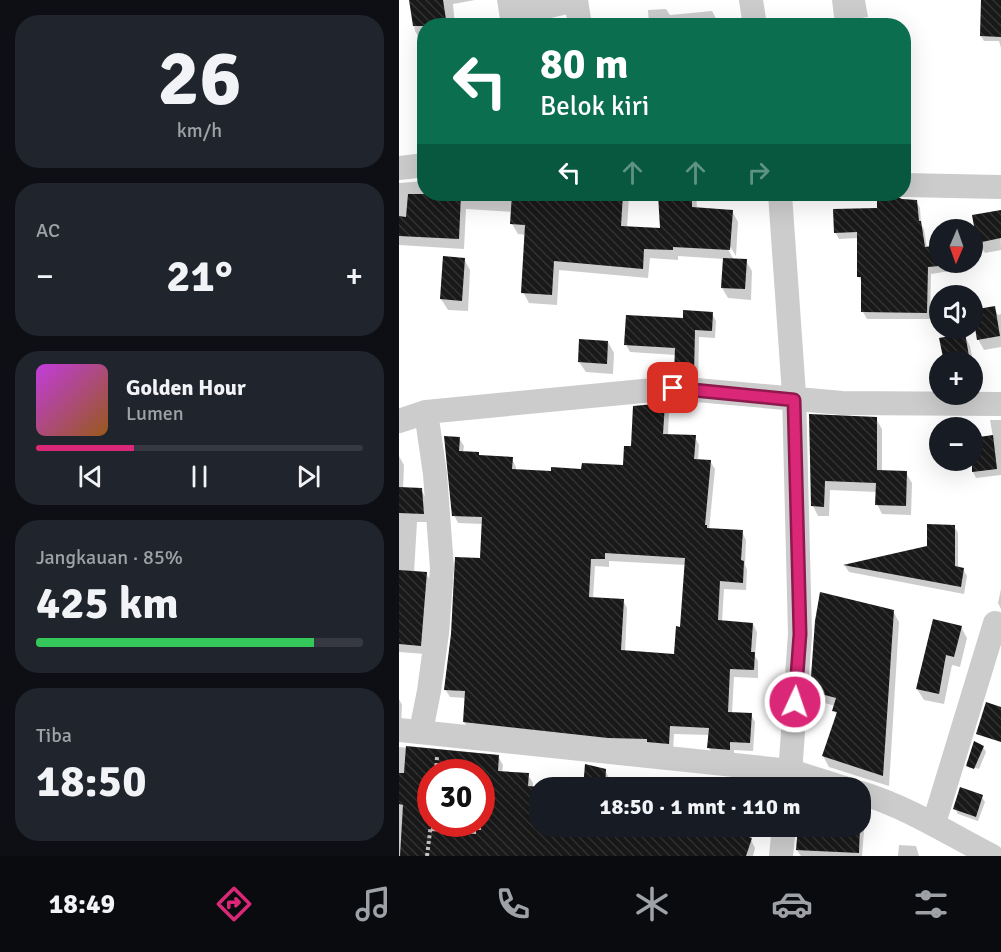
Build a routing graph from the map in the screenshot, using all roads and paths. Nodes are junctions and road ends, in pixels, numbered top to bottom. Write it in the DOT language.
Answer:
graph roads {
  1 [pos="576,0"];
  2 [pos="751,0"];
  3 [pos="579,18"];
  4 [pos="754,18"];
  5 [pos="417,166"];
  6 [pos="399,168"];
  7 [pos="911,185"];
  8 [pos="1001,187"];
  9 [pos="780,201"];
  10 [pos="794,393"];
  11 [pos="1001,404"];
  12 [pos="426,412"];
  13 [pos="399,421"];
  14 [pos="995,623"];
  15 [pos="410,730"];
  16 [pos="774,777"];
  17 [pos="790,777"];
  18 [pos="871,796"];
  19 [pos="934,823"];
  20 [pos="429,837"];
  21 [pos="783,837"];
  22 [pos="427,856"];
  23 [pos="781,856"];
  24 [pos="992,856"];
  1 -- 3 [label="street"];
  2 -- 4 [label="street"];
  5 -- 6 [label="street"];
  7 -- 8 [label="street"];
  9 -- 10 [label="street"];
  10 -- 11 [label="street"];
  10 -- 12 [label="street"];
  10 -- 17 [label="street"];
  12 -- 13 [label="street"];
  12 -- 15 [label="street"];
  14 -- 19 [label="street"];
  15 -- 16 [label="street"];
  18 -- 19 [label="street"];
  19 -- 24 [label="street"];
  20 -- 22 [label="path"];
  21 -- 23 [label="street"];
}
